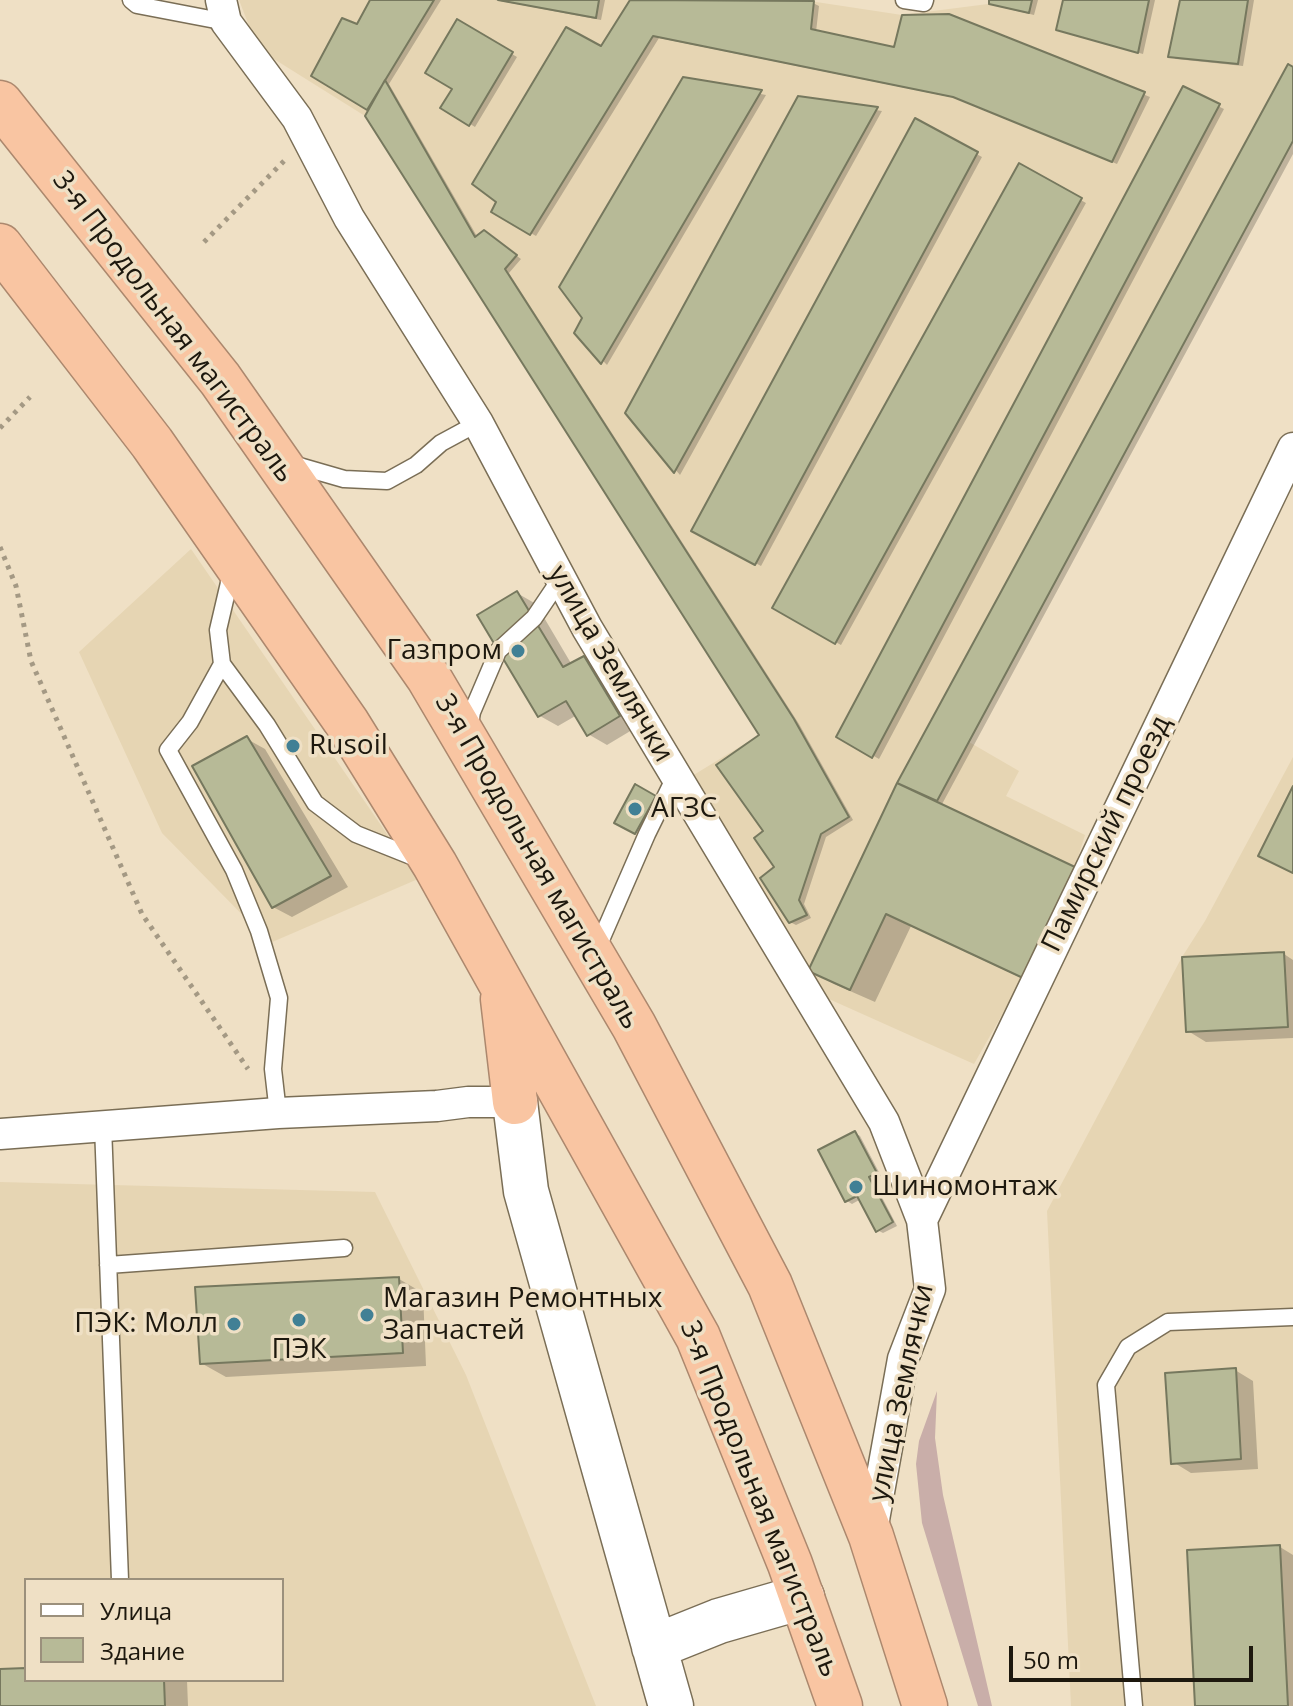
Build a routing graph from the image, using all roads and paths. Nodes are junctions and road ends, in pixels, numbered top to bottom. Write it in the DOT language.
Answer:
graph roads {
  1 [pos="131,0"];
  2 [pos="904,0"];
  3 [pos="925,0"];
  4 [pos="224,11"];
  5 [pos="0,103"];
  6 [pos="308,139"];
  7 [pos="204,242"];
  8 [pos="0,246"];
  9 [pos="30,397"];
  10 [pos="478,423"];
  11 [pos="0,428"];
  12 [pos="1293,448"];
  13 [pos="276,459"];
  14 [pos="0,547"];
  15 [pos="234,560"];
  16 [pos="561,578"];
  17 [pos="222,664"];
  18 [pos="467,743"];
  19 [pos="675,777"];
  20 [pos="435,865"];
  21 [pos="593,958"];
  22 [pos="501,981"];
  23 [pos="515,1102"];
  24 [pos="278,1113"];
  25 [pos="103,1126"];
  26 [pos="0,1134"];
  27 [pos="922,1220"];
  28 [pos="344,1248"];
  29 [pos="108,1265"];
  30 [pos="1293,1317"];
  31 [pos="871,1536"];
  32 [pos="120,1578"];
  33 [pos="802,1597"];
  34 [pos="654,1647"];
  35 [pos="671,1706"];
  36 [pos="840,1706"];
  37 [pos="925,1706"];
  38 [pos="1134,1706"];
  1 -- 4 [label="lane"];
  2 -- 3 [label="lane"];
  4 -- 6 [label="street, улица Землячки"];
  5 -- 13 [label="highway, 3-я Продольная магистраль"];
  6 -- 7 [label="path"];
  6 -- 10 [label="street, улица Землячки"];
  8 -- 15 [label="highway, 3-я Продольная магистраль"];
  9 -- 11 [label="path"];
  10 -- 13 [label="lane"];
  10 -- 16 [label="street, улица Землячки"];
  12 -- 27 [label="street, Памирский проезд"];
  13 -- 18 [label="highway, 3-я Продольная магистраль"];
  14 -- 24 [label="path"];
  15 -- 17 [label="lane"];
  15 -- 20 [label="highway, 3-я Продольная магистраль"];
  16 -- 18 [label="lane"];
  16 -- 19 [label="street, улица Землячки"];
  17 -- 20 [label="lane"];
  17 -- 24 [label="lane"];
  18 -- 21 [label="highway, 3-я Продольная магистраль"];
  19 -- 21 [label="lane"];
  19 -- 27 [label="street, улица Землячки"];
  20 -- 22 [label="highway, 3-я Продольная магистраль"];
  21 -- 31 [label="highway, 3-я Продольная магистраль"];
  22 -- 23 [label="highway"];
  22 -- 33 [label="highway, 3-я Продольная магистраль"];
  23 -- 24 [label="street"];
  23 -- 34 [label="street"];
  24 -- 25 [label="street"];
  25 -- 26 [label="street"];
  25 -- 29 [label="lane"];
  27 -- 31 [label="street, улица Землячки"];
  28 -- 29 [label="lane"];
  29 -- 32 [label="lane"];
  30 -- 38 [label="lane"];
  31 -- 37 [label="highway, 3-я Продольная магистраль"];
  33 -- 34 [label="street"];
  33 -- 36 [label="highway, 3-я Продольная магистраль"];
  34 -- 35 [label="street"];
}
